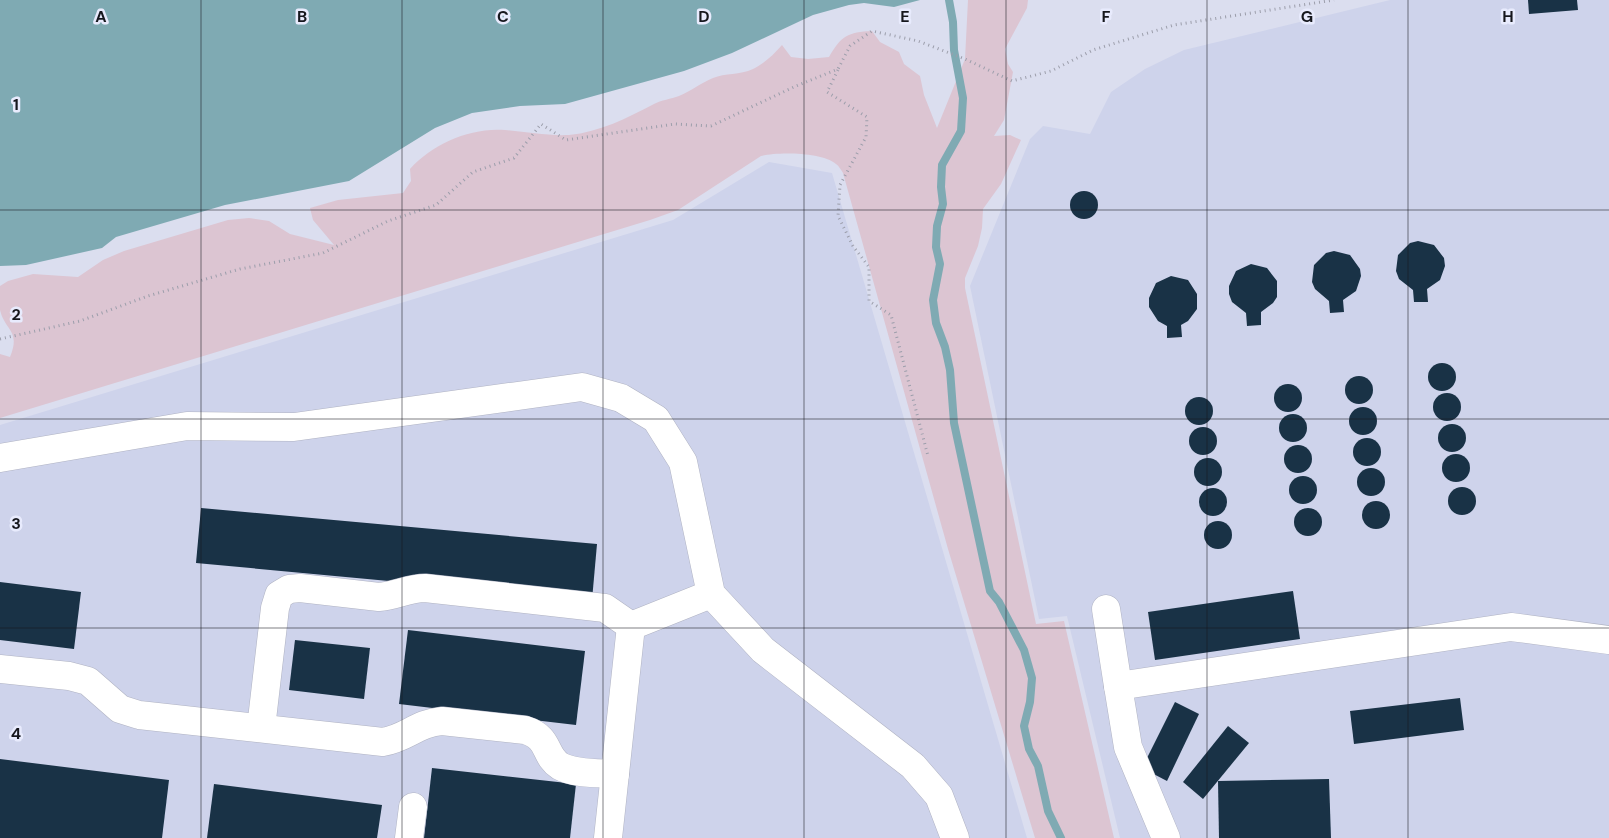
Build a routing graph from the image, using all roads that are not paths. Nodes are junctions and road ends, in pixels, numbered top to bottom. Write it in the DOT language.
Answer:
graph roads {
  1 [pos="0,458"];
  2 [pos="710,594"];
  3 [pos="1106,609"];
  4 [pos="631,626"];
  5 [pos="1609,640"];
  6 [pos="0,668"];
  7 [pos="1118,686"];
  8 [pos="261,728"];
  9 [pos="615,774"];
  10 [pos="413,807"];
  11 [pos="409,838"];
  12 [pos="608,838"];
  13 [pos="955,838"];
  14 [pos="1166,838"];
  1 -- 2 [label="lane"];
  2 -- 4 [label="lane"];
  2 -- 13 [label="lane"];
  3 -- 7 [label="lane"];
  4 -- 8 [label="lane"];
  4 -- 9 [label="lane"];
  5 -- 7 [label="lane"];
  6 -- 8 [label="lane"];
  7 -- 14 [label="lane"];
  8 -- 9 [label="lane"];
  9 -- 12 [label="lane"];
  10 -- 11 [label="lane"];
}
